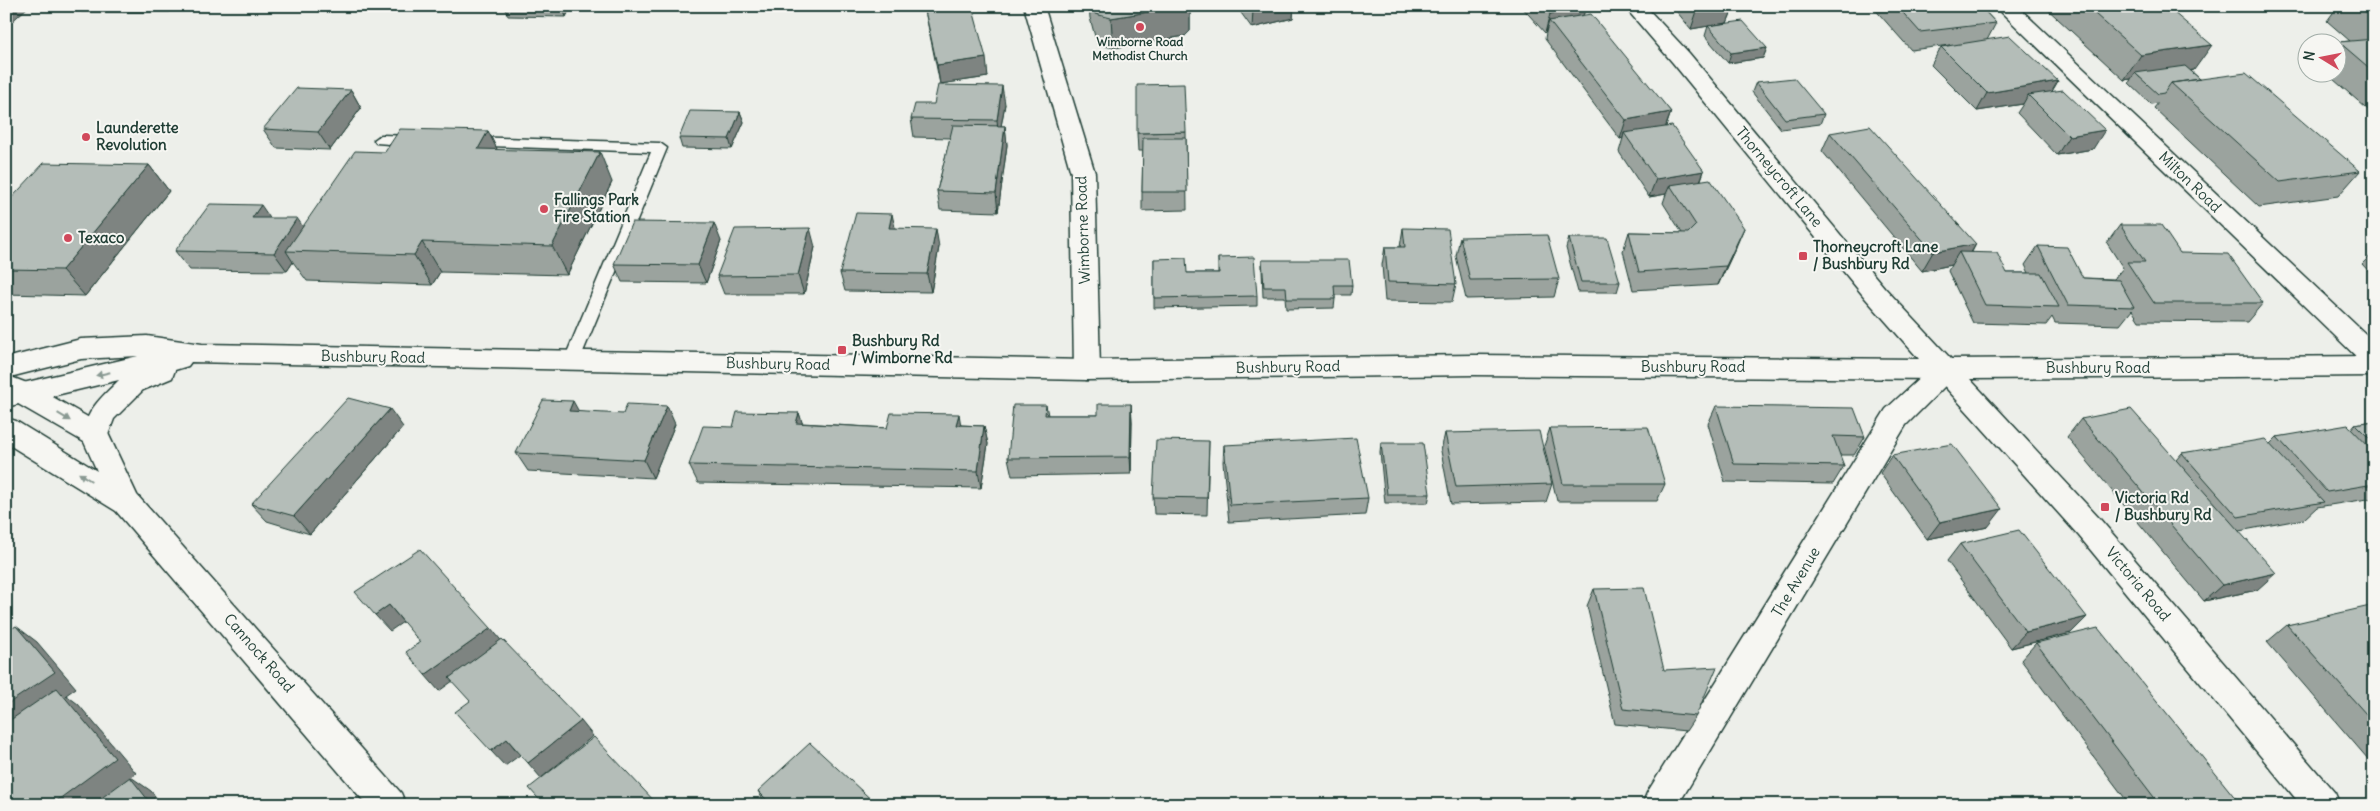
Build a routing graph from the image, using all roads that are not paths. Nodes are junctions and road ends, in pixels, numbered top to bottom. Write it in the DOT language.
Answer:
graph roads {
  1 [pos="1034,6"];
  2 [pos="1634,6"];
  3 [pos="2005,6"];
  4 [pos="381,140"];
  5 [pos="431,141"];
  6 [pos="451,142"];
  7 [pos="202,354"];
  8 [pos="2374,358"];
  9 [pos="572,360"];
  10 [pos="2374,366"];
  11 [pos="6,368"];
  12 [pos="1946,369"];
  13 [pos="1087,370"];
  14 [pos="11,391"];
  15 [pos="6,429"];
  16 [pos="95,436"];
  17 [pos="126,503"];
  18 [pos="390,805"];
  19 [pos="1659,805"];
  20 [pos="2323,805"];
  1 -- 13 [label="main road, Wimborne Road"];
  2 -- 12 [label="main road, Thorneycroft Lane"];
  3 -- 8 [label="main road, Milton Road"];
  4 -- 5 [label="lane"];
  6 -- 9 [label="lane"];
  7 -- 9 [label="main road, Bushbury Road"];
  7 -- 11 [label="main road, Bushbury Road"];
  7 -- 14 [label="main road, Bushbury Road, one-way"];
  7 -- 16 [label="main road"];
  9 -- 13 [label="main road, Bushbury Road"];
  10 -- 12 [label="main road, Bushbury Road"];
  12 -- 13 [label="main road, Bushbury Road"];
  12 -- 19 [label="main road, The Avenue"];
  12 -- 20 [label="main road, Victoria Road"];
  14 -- 16 [label="main road, one-way"];
  17 -- 15 [label="main road, Cannock Road, one-way"];
  16 -- 17 [label="main road, Cannock Road"];
  17 -- 18 [label="main road, Cannock Road"];
}
